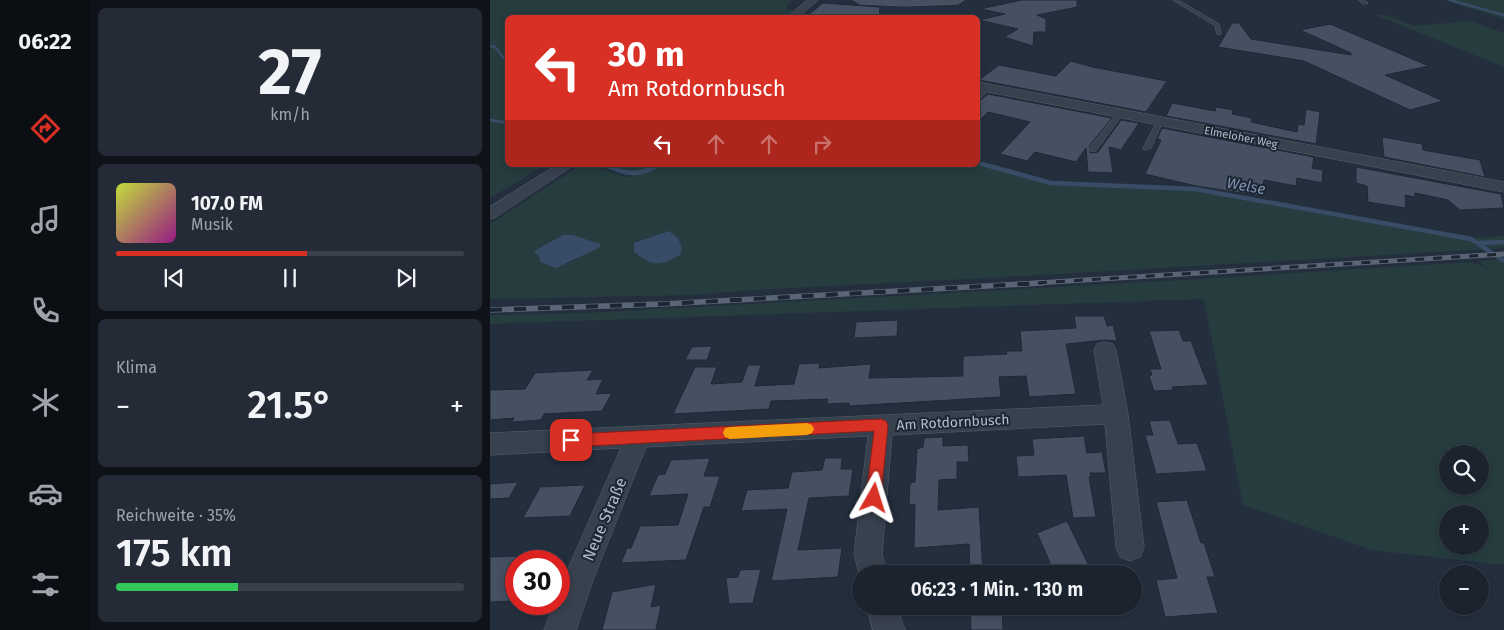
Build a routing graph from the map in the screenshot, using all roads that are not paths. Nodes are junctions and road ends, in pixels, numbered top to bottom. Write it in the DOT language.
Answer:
graph roads {
  1 [pos="814,0"];
  2 [pos="860,0"];
  3 [pos="958,0"];
  4 [pos="1175,0"];
  5 [pos="1361,0"];
  6 [pos="1366,3"];
  7 [pos="794,15"];
  8 [pos="1219,32"];
  9 [pos="981,91"];
  10 [pos="1120,114"];
  11 [pos="1160,121"];
  12 [pos="1147,148"];
  13 [pos="1093,149"];
  14 [pos="564,167"];
  15 [pos="1504,187"];
  16 [pos="490,214"];
  17 [pos="1105,350"];
  18 [pos="1116,414"];
  19 [pos="881,425"];
  20 [pos="638,438"];
  21 [pos="490,444"];
  22 [pos="1130,547"];
  23 [pos="871,565"];
  24 [pos="885,615"];
  25 [pos="560,630"];
  26 [pos="889,630"];
  1 -- 7 [label="street"];
  2 -- 3 [label="main road"];
  4 -- 8 [label="lane"];
  5 -- 6 [label="lane"];
  9 -- 10 [label="street, Elmeloher Weg"];
  10 -- 11 [label="street, Elmeloher Weg"];
  10 -- 13 [label="lane"];
  11 -- 12 [label="lane"];
  11 -- 15 [label="street, Elmeloher Weg"];
  14 -- 16 [label="street"];
  17 -- 18 [label="street"];
  18 -- 19 [label="street, Am Rotdornbusch"];
  18 -- 22 [label="street"];
  19 -- 20 [label="street, Am Rotdornbusch"];
  19 -- 23 [label="street"];
  20 -- 21 [label="street, Am Rotdornbusch"];
  20 -- 25 [label="street, Neue Straße"];
  24 -- 26 [label="street"];
}
